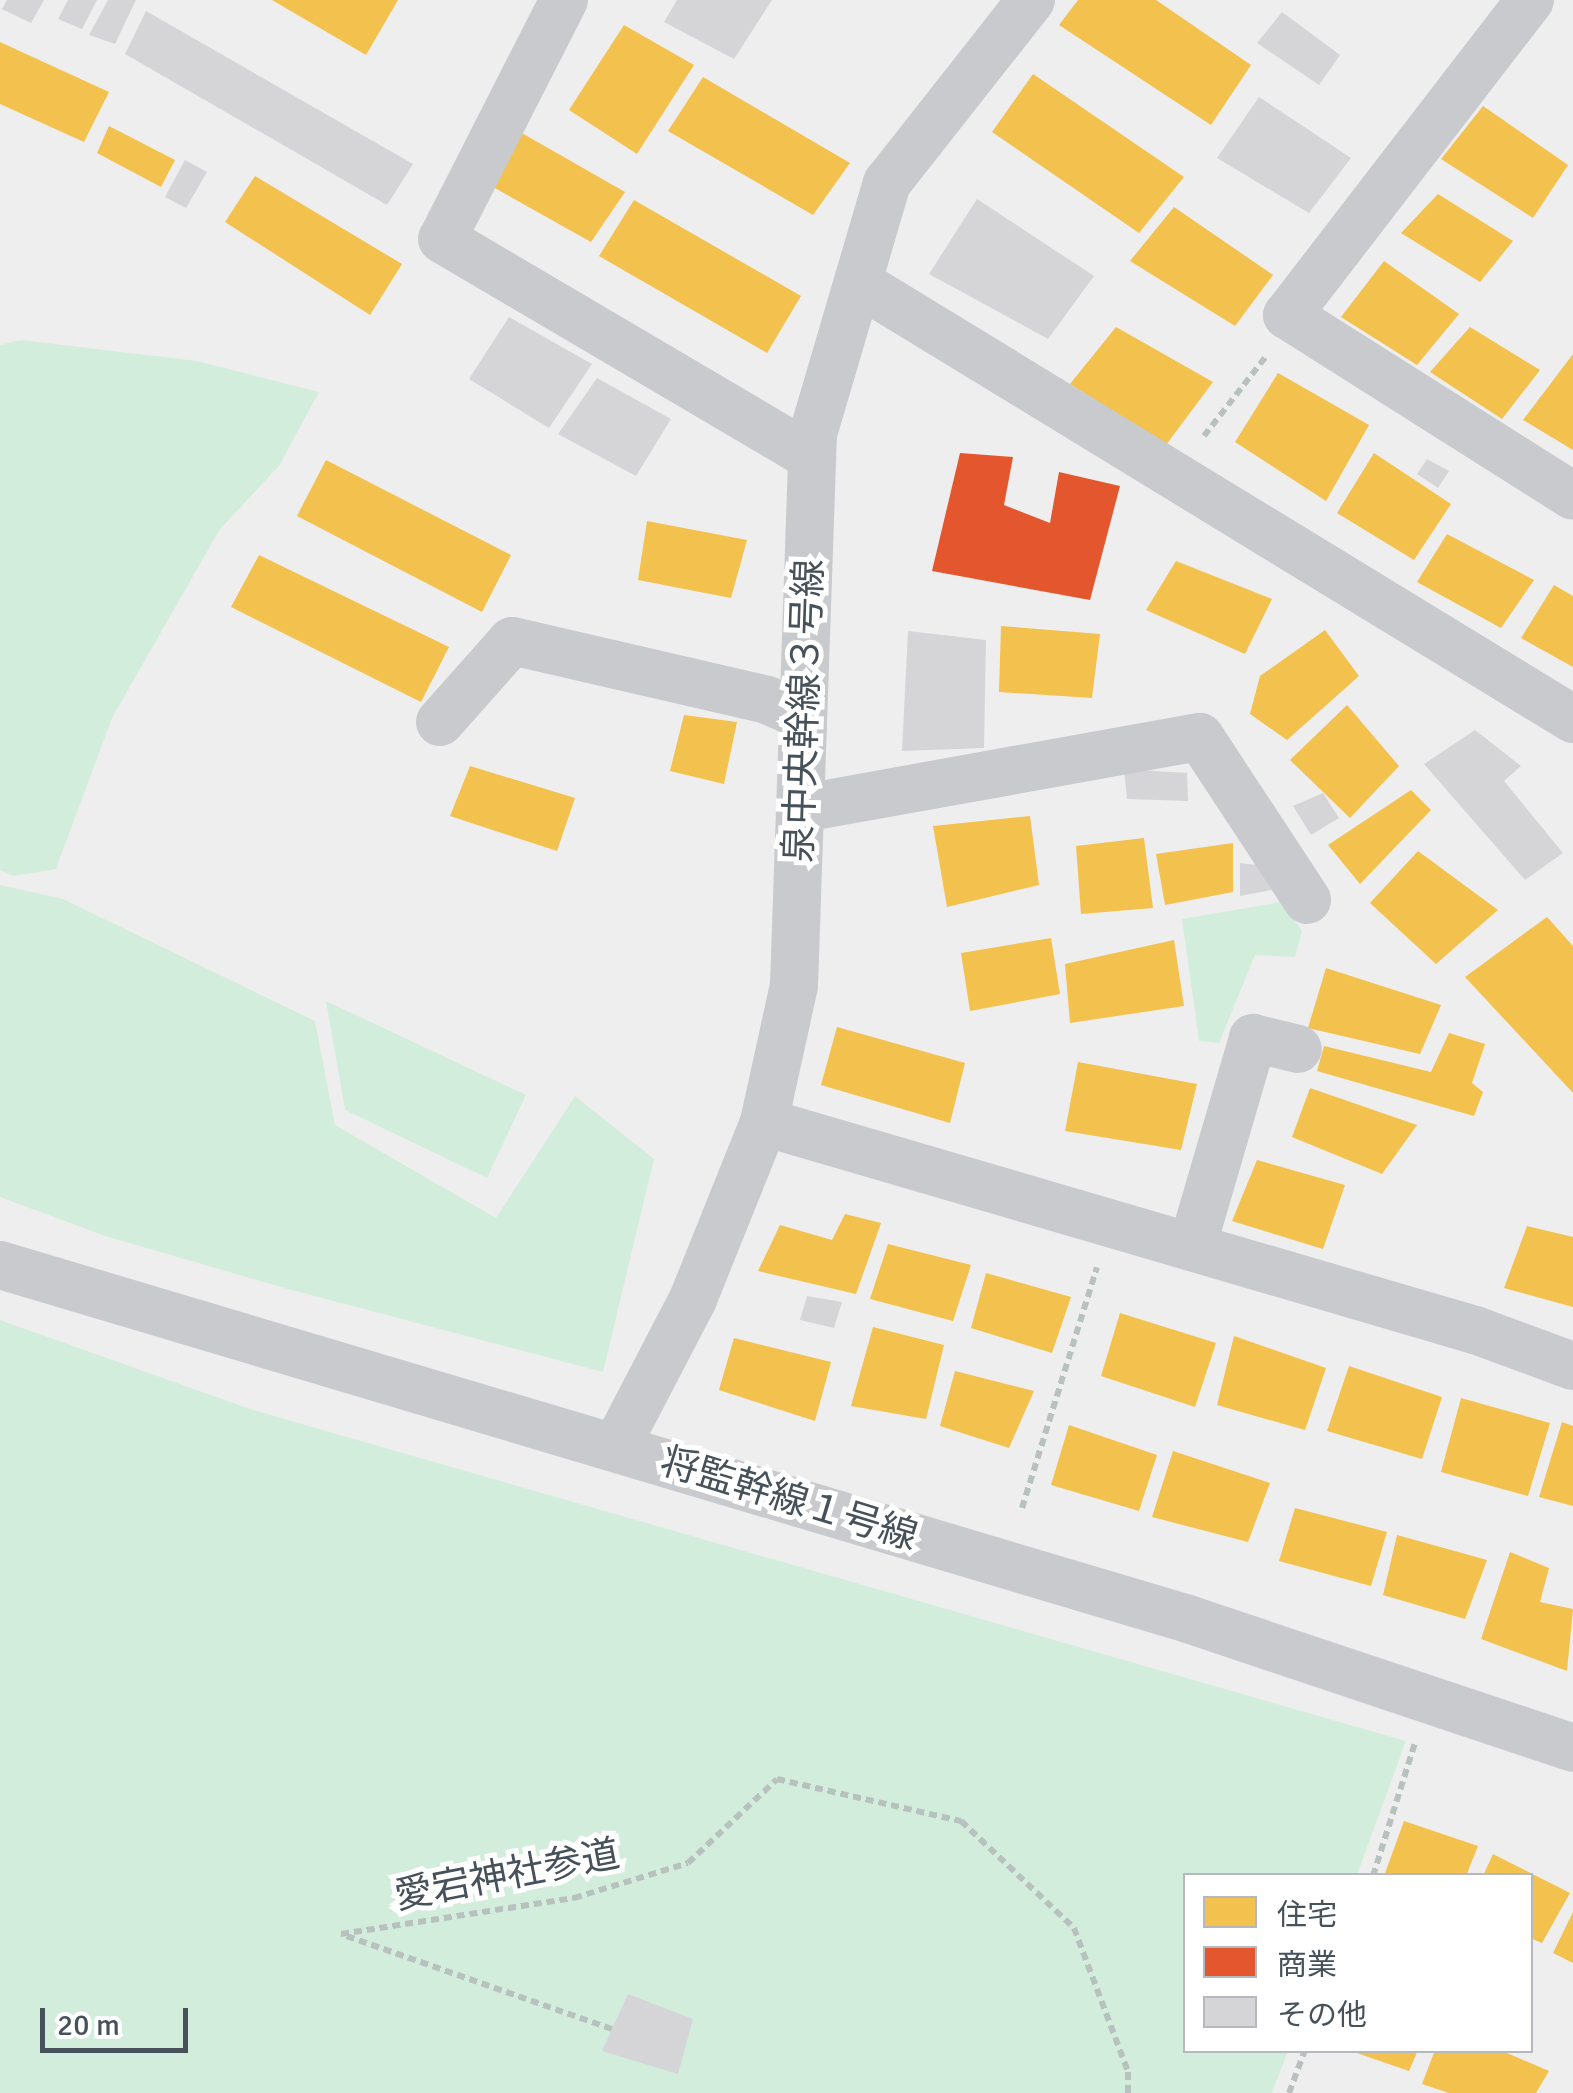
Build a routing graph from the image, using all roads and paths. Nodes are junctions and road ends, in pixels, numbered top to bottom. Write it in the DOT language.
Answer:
graph roads {
  1 [pos="1031,0"];
  2 [pos="1530,0"];
  3 [pos="559,2"];
  4 [pos="862,284"];
  5 [pos="1294,320"];
  6 [pos="812,457"];
  7 [pos="1176,473"];
  8 [pos="1572,494"];
  9 [pos="802,716"];
  10 [pos="1573,720"];
  11 [pos="440,722"];
  12 [pos="804,808"];
  13 [pos="1307,900"];
  14 [pos="1298,1049"];
  15 [pos="764,1122"];
  16 [pos="1110,1222"];
  17 [pos="1192,1247"];
  18 [pos="0,1265"];
  19 [pos="1573,1366"];
  20 [pos="616,1447"];
  21 [pos="1022,1508"];
  22 [pos="1418,1734"];
  23 [pos="1573,1748"];
  24 [pos="1374,1873"];
  25 [pos="612,2029"];
  26 [pos="1305,2053"];
  27 [pos="1128,2093"];
  28 [pos="1289,2093"];
  1 -- 4 [label="street, 泉中央幹線３号線"];
  2 -- 5 [label="street"];
  3 -- 6 [label="street"];
  4 -- 6 [label="street, 泉中央幹線３号線"];
  4 -- 7 [label="street"];
  5 -- 7 [label="path"];
  5 -- 8 [label="street"];
  6 -- 9 [label="street, 泉中央幹線３号線"];
  7 -- 10 [label="street"];
  9 -- 11 [label="street"];
  9 -- 12 [label="street, 泉中央幹線３号線"];
  12 -- 13 [label="street"];
  12 -- 15 [label="street, 泉中央幹線３号線"];
  14 -- 17 [label="street"];
  15 -- 16 [label="street"];
  15 -- 20 [label="street, 泉中央幹線３号線"];
  16 -- 17 [label="street"];
  16 -- 21 [label="path"];
  17 -- 19 [label="street"];
  18 -- 20 [label="street, 将監幹線１号線"];
  20 -- 23 [label="street, 将監幹線１号線"];
  22 -- 24 [label="path"];
  25 -- 27 [label="path, 愛宕神社参道"];
  26 -- 28 [label="path"];
}
